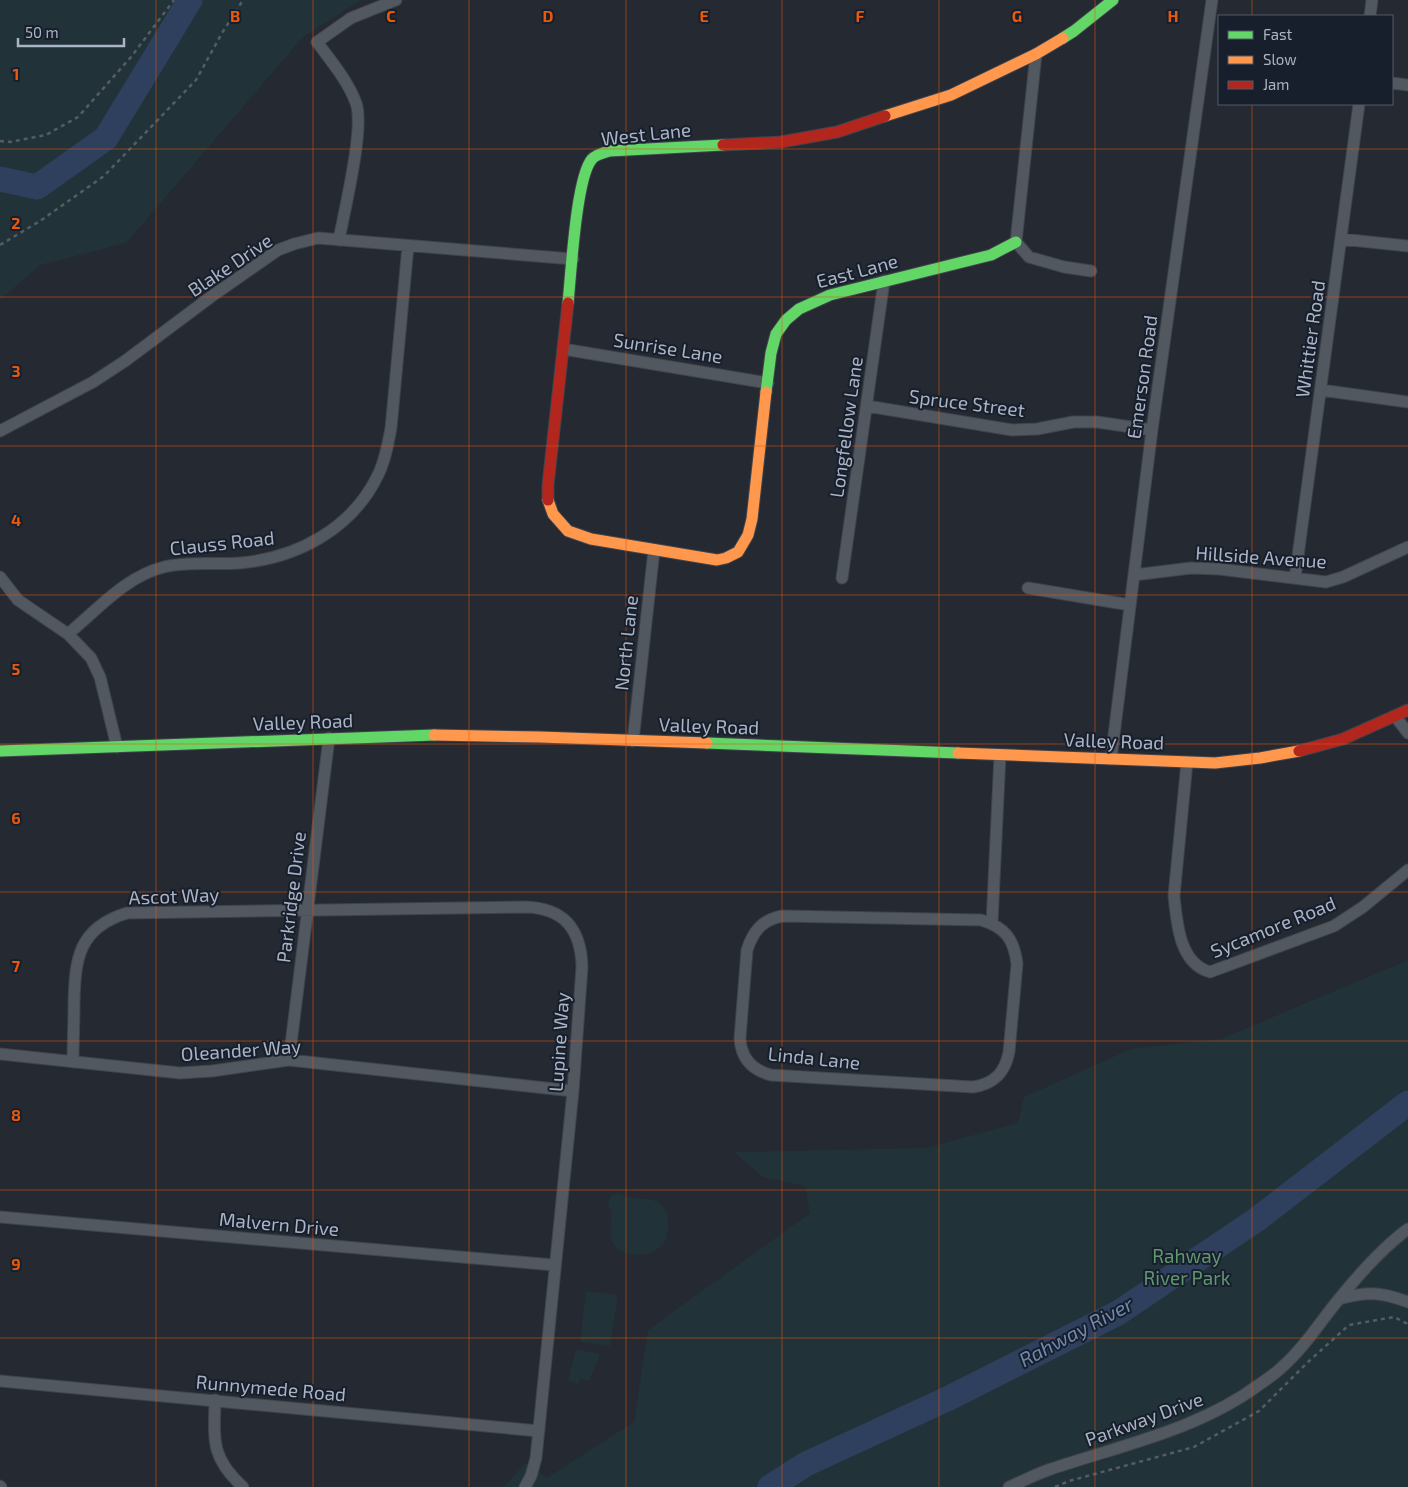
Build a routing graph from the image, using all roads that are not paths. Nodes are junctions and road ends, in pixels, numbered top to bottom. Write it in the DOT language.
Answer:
graph roads {
  1 [pos="396,0"];
  2 [pos="1113,0"];
  3 [pos="1212,0"];
  4 [pos="1372,0"];
  5 [pos="1370,15"];
  6 [pos="1036,54"];
  7 [pos="1393,83"];
  8 [pos="1408,85"];
  9 [pos="1359,105"];
  10 [pos="1341,239"];
  11 [pos="339,240"];
  12 [pos="1016,242"];
  13 [pos="408,246"];
  14 [pos="1408,246"];
  15 [pos="573,259"];
  16 [pos="1092,271"];
  17 [pos="884,282"];
  18 [pos="563,349"];
  19 [pos="768,383"];
  20 [pos="1321,390"];
  21 [pos="1408,402"];
  22 [pos="866,406"];
  23 [pos="1152,430"];
  24 [pos="0,431"];
  25 [pos="1408,547"];
  26 [pos="654,550"];
  27 [pos="1134,574"];
  28 [pos="0,577"];
  29 [pos="842,578"];
  30 [pos="1295,578"];
  31 [pos="1028,588"];
  32 [pos="1130,605"];
  33 [pos="68,634"];
  34 [pos="1408,710"];
  35 [pos="1394,716"];
  36 [pos="1408,733"];
  37 [pos="329,738"];
  38 [pos="633,741"];
  39 [pos="117,747"];
  40 [pos="0,751"];
  41 [pos="1000,755"];
  42 [pos="1111,759"];
  43 [pos="1187,762"];
  44 [pos="1408,870"];
  45 [pos="307,910"];
  46 [pos="992,923"];
  47 [pos="0,1054"];
  48 [pos="288,1060"];
  49 [pos="73,1062"];
  50 [pos="573,1090"];
  51 [pos="0,1217"];
  52 [pos="1408,1229"];
  53 [pos="554,1265"];
  54 [pos="1339,1298"];
  55 [pos="1408,1302"];
  56 [pos="0,1382"];
  57 [pos="215,1400"];
  58 [pos="539,1431"];
  59 [pos="243,1487"];
  60 [pos="525,1487"];
  61 [pos="1009,1487"];
  1 -- 11 [label="street"];
  2 -- 6 [label="street, West Lane"];
  3 -- 23 [label="street, Emerson Road"];
  4 -- 5 [label="street"];
  6 -- 12 [label="street"];
  6 -- 15 [label="street, West Lane"];
  7 -- 8 [label="street"];
  9 -- 10 [label="street, Whittier Road"];
  10 -- 14 [label="street"];
  10 -- 20 [label="street, Whittier Road"];
  11 -- 13 [label="street, Blake Drive"];
  11 -- 24 [label="street, Blake Drive"];
  12 -- 16 [label="street"];
  12 -- 17 [label="street, East Lane"];
  13 -- 15 [label="street, Blake Drive"];
  13 -- 33 [label="street, Clauss Road"];
  15 -- 18 [label="street, West Lane"];
  17 -- 19 [label="street, East Lane"];
  17 -- 22 [label="street, Longfellow Lane"];
  18 -- 19 [label="street, Sunrise Lane"];
  18 -- 26 [label="street, West Lane"];
  19 -- 26 [label="street, East Lane"];
  20 -- 21 [label="street"];
  20 -- 30 [label="street, Whittier Road"];
  22 -- 23 [label="street, Spruce Street"];
  22 -- 29 [label="street, Longfellow Lane"];
  23 -- 27 [label="street, Emerson Road"];
  25 -- 30 [label="street, Hillside Avenue"];
  26 -- 38 [label="street, North Lane"];
  27 -- 30 [label="street, Hillside Avenue"];
  27 -- 32 [label="street, Emerson Road"];
  28 -- 33 [label="street"];
  31 -- 32 [label="street"];
  32 -- 42 [label="street, Emerson Road"];
  33 -- 39 [label="street"];
  34 -- 35 [label="street, Valley Road"];
  35 -- 36 [label="street"];
  35 -- 43 [label="street, Valley Road"];
  37 -- 38 [label="street, Valley Road"];
  37 -- 39 [label="street, Valley Road"];
  37 -- 45 [label="street, Parkridge Drive"];
  38 -- 41 [label="street, Valley Road"];
  39 -- 40 [label="street, Valley Road"];
  41 -- 42 [label="street, Valley Road"];
  41 -- 46 [label="street"];
  42 -- 43 [label="street, Valley Road"];
  43 -- 44 [label="street, Sycamore Road"];
  45 -- 48 [label="street, Parkridge Drive"];
  45 -- 49 [label="street, Ascot Way"];
  45 -- 50 [label="street, Lupine Way"];
  46 -- 46 [label="street, Linda Lane"];
  47 -- 49 [label="street, Oleander Way"];
  48 -- 49 [label="street, Oleander Way"];
  48 -- 50 [label="street, Oleander Way"];
  50 -- 53 [label="street, Lupine Way"];
  51 -- 53 [label="street, Malvern Drive"];
  52 -- 54 [label="street, Parkway Drive"];
  53 -- 58 [label="street, Lupine Way"];
  54 -- 55 [label="street"];
  54 -- 61 [label="street, Parkway Drive"];
  56 -- 57 [label="street, Runnymede Road"];
  57 -- 58 [label="street, Runnymede Road"];
  57 -- 59 [label="street"];
  58 -- 60 [label="street, Lupine Way"];
}
